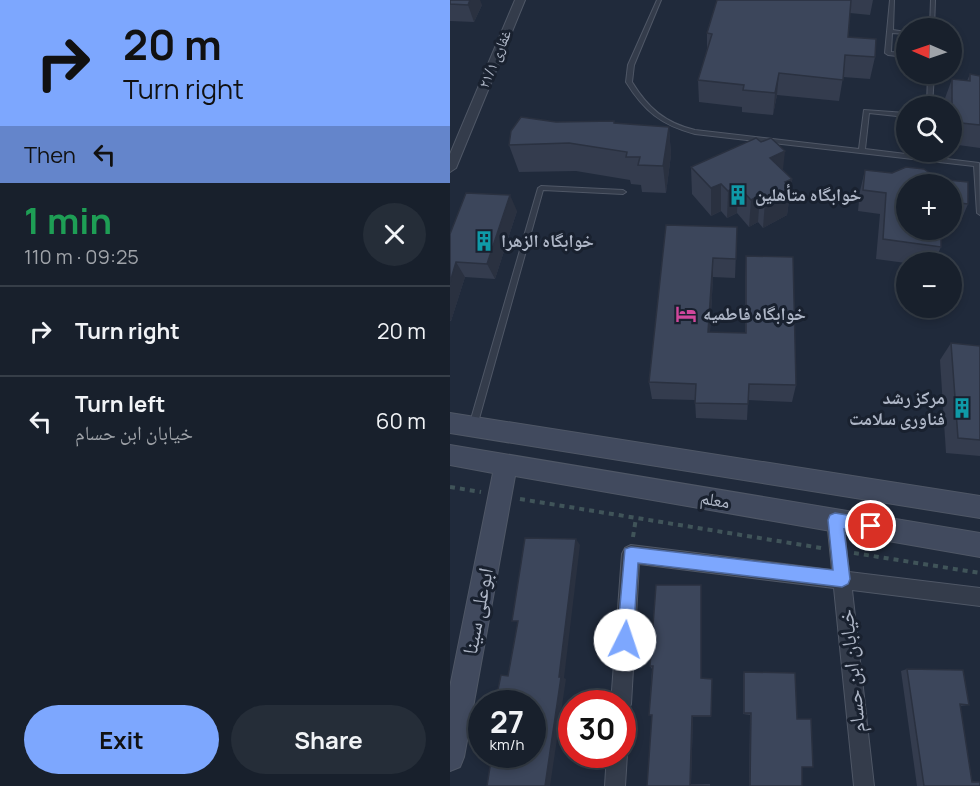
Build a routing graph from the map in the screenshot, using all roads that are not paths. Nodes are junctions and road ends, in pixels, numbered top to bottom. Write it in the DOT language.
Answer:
graph roads {
  1 [pos="520,0"];
  2 [pos="659,0"];
  3 [pos="892,0"];
  4 [pos="933,0"];
  5 [pos="932,18"];
  6 [pos="890,31"];
  7 [pos="896,32"];
  8 [pos="896,54"];
  9 [pos="896,115"];
  10 [pos="862,151"];
  11 [pos="896,153"];
  12 [pos="962,162"];
  13 [pos="979,165"];
  14 [pos="450,168"];
  15 [pos="623,192"];
  16 [pos="980,213"];
  17 [pos="450,423"];
  18 [pos="472,427"];
  19 [pos="450,455"];
  20 [pos="507,465"];
  21 [pos="980,507"];
  22 [pos="835,520"];
  23 [pos="980,545"];
  24 [pos="842,579"];
  25 [pos="980,597"];
  26 [pos="622,690"];
  27 [pos="450,757"];
  28 [pos="864,786"];
  1 -- 14 [label="street, غفاری ۲۱/۱"];
  2 -- 10 [label="lane"];
  3 -- 6 [label="lane"];
  4 -- 5 [label="lane"];
  6 -- 7 [label="lane"];
  6 -- 8 [label="lane"];
  9 -- 10 [label="lane"];
  10 -- 11 [label="lane"];
  12 -- 13 [label="lane"];
  13 -- 16 [label="lane"];
  15 -- 18 [label="lane"];
  17 -- 18 [label="main road, معلم"];
  18 -- 21 [label="main road, معلم"];
  19 -- 20 [label="main road, معلم"];
  20 -- 22 [label="main road, معلم"];
  20 -- 27 [label="main road, ابوعلی سینا"];
  22 -- 23 [label="main road, معلم"];
  22 -- 24 [label="street, خیابان ابن حسام"];
  24 -- 25 [label="street"];
  24 -- 26 [label="street"];
  24 -- 28 [label="street, خیابان ابن حسام"];
}
